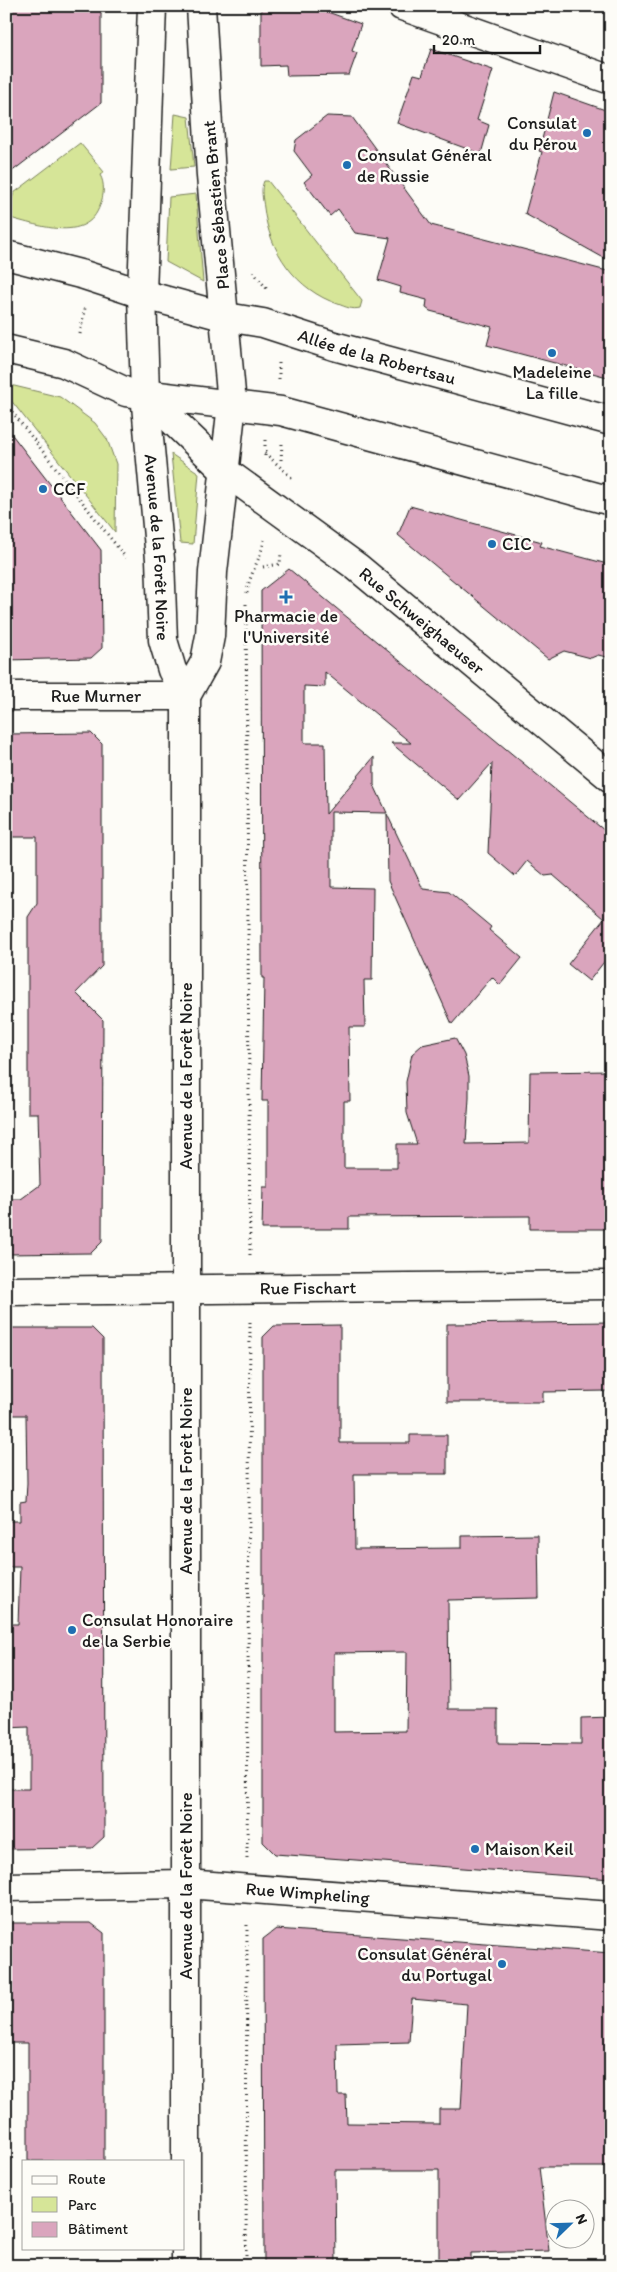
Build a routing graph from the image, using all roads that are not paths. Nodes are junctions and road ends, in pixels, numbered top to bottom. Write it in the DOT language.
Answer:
graph roads {
  1 [pos="152,6"];
  2 [pos="201,6"];
  3 [pos="402,6"];
  4 [pos="611,80"];
  5 [pos="6,254"];
  6 [pos="142,294"];
  7 [pos="226,317"];
  8 [pos="6,349"];
  9 [pos="145,394"];
  10 [pos="232,404"];
  11 [pos="611,421"];
  12 [pos="226,472"];
  13 [pos="611,501"];
  14 [pos="6,696"];
  15 [pos="186,696"];
  16 [pos="611,778"];
  17 [pos="611,1285"];
  18 [pos="186,1289"];
  19 [pos="6,1291"];
  20 [pos="186,1884"];
  21 [pos="6,1886"];
  22 [pos="611,1916"];
  23 [pos="186,2266"];
  1 -- 6 [label="main road"];
  2 -- 7 [label="main road, Place Sébastien Brant"];
  3 -- 4 [label="main road"];
  5 -- 6 [label="main road"];
  6 -- 7 [label="main road, Allée de la Robertsau"];
  6 -- 9 [label="main road"];
  7 -- 10 [label="main road, Place Sébastien Brant"];
  7 -- 11 [label="main road, Allée de la Robertsau"];
  8 -- 9 [label="main road"];
  9 -- 10 [label="main road"];
  9 -- 12 [label="main road, Rue Schweighaeuser"];
  9 -- 15 [label="main road, Avenue de la Forêt Noire"];
  10 -- 12 [label="main road, Avenue de la Forêt Noire"];
  10 -- 13 [label="main road"];
  12 -- 15 [label="main road, Avenue de la Forêt Noire"];
  12 -- 16 [label="main road, Rue Schweighaeuser"];
  14 -- 15 [label="main road, Rue Murner"];
  15 -- 18 [label="main road, Avenue de la Forêt Noire"];
  17 -- 18 [label="main road, Rue Fischart"];
  18 -- 19 [label="main road, Rue Fischart"];
  18 -- 20 [label="main road, Avenue de la Forêt Noire"];
  20 -- 21 [label="main road, Rue Wimpheling"];
  20 -- 22 [label="main road, Rue Wimpheling"];
  20 -- 23 [label="main road, Avenue de la Forêt Noire"];
}
